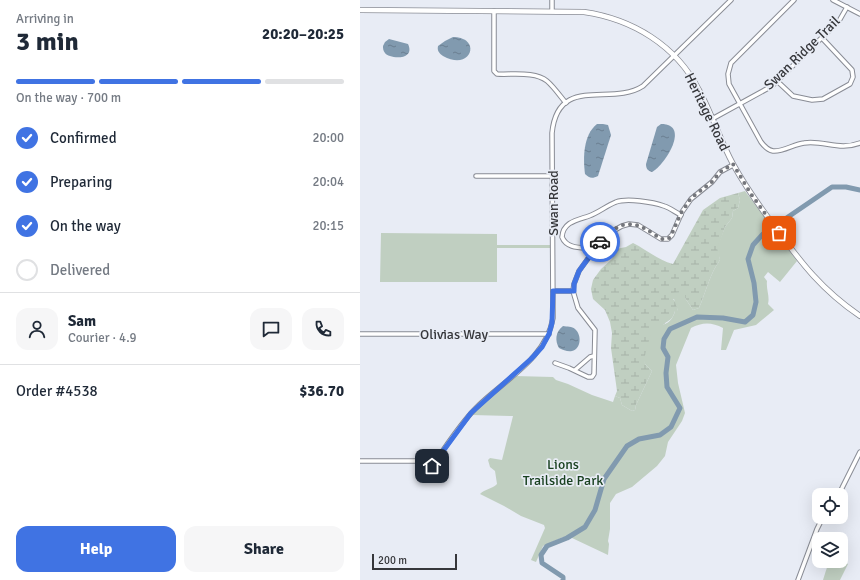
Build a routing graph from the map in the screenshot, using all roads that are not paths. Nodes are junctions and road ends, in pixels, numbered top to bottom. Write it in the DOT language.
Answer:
graph roads {
  1 [pos="552,0"];
  2 [pos="731,0"];
  3 [pos="794,0"];
  4 [pos="833,0"];
  5 [pos="847,7"];
  6 [pos="360,10"];
  7 [pos="494,11"];
  8 [pos="552,11"];
  9 [pos="860,14"];
  10 [pos="822,38"];
  11 [pos="674,56"];
  12 [pos="777,81"];
  13 [pos="566,103"];
  14 [pos="740,104"];
  15 [pos="712,119"];
  16 [pos="860,143"];
  17 [pos="733,164"];
  18 [pos="476,176"];
  19 [pos="553,176"];
  20 [pos="681,215"];
  21 [pos="595,249"];
  22 [pos="553,291"];
  23 [pos="574,291"];
  24 [pos="860,316"];
  25 [pos="360,334"];
  26 [pos="549,334"];
  27 [pos="594,356"];
  28 [pos="555,363"];
  29 [pos="575,370"];
  30 [pos="860,452"];
  31 [pos="858,460"];
  32 [pos="360,461"];
  33 [pos="842,488"];
  34 [pos="819,524"];
  35 [pos="798,580"];
  1 -- 8 [label="street"];
  2 -- 11 [label="street"];
  3 -- 14 [label="street"];
  4 -- 5 [label="street"];
  5 -- 9 [label="street"];
  5 -- 10 [label="street, Swan Ridge Trail"];
  6 -- 7 [label="main road"];
  7 -- 8 [label="main road"];
  7 -- 13 [label="street"];
  8 -- 11 [label="main road, Heritage Road"];
  10 -- 12 [label="street, Swan Ridge Trail"];
  10 -- 12 [label="street"];
  11 -- 13 [label="street"];
  11 -- 15 [label="main road, Heritage Road"];
  12 -- 14 [label="street, Swan Ridge Trail"];
  13 -- 19 [label="street, Swan Road"];
  14 -- 15 [label="street, Swan Ridge Trail"];
  14 -- 16 [label="street"];
  15 -- 17 [label="main road, Heritage Road"];
  17 -- 20 [label="street"];
  17 -- 24 [label="main road, Heritage Road"];
  18 -- 19 [label="street"];
  19 -- 22 [label="street, Swan Road"];
  20 -- 21 [label="street"];
  20 -- 21 [label="street"];
  21 -- 23 [label="street"];
  22 -- 23 [label="street"];
  22 -- 26 [label="street, Swan Road"];
  23 -- 27 [label="street"];
  25 -- 26 [label="street, Olivias Way"];
  26 -- 32 [label="street, Swan Road"];
  27 -- 29 [label="street"];
  27 -- 29 [label="street"];
  28 -- 29 [label="street"];
  30 -- 31 [label="street"];
  31 -- 33 [label="street"];
  34 -- 35 [label="street"];
}
